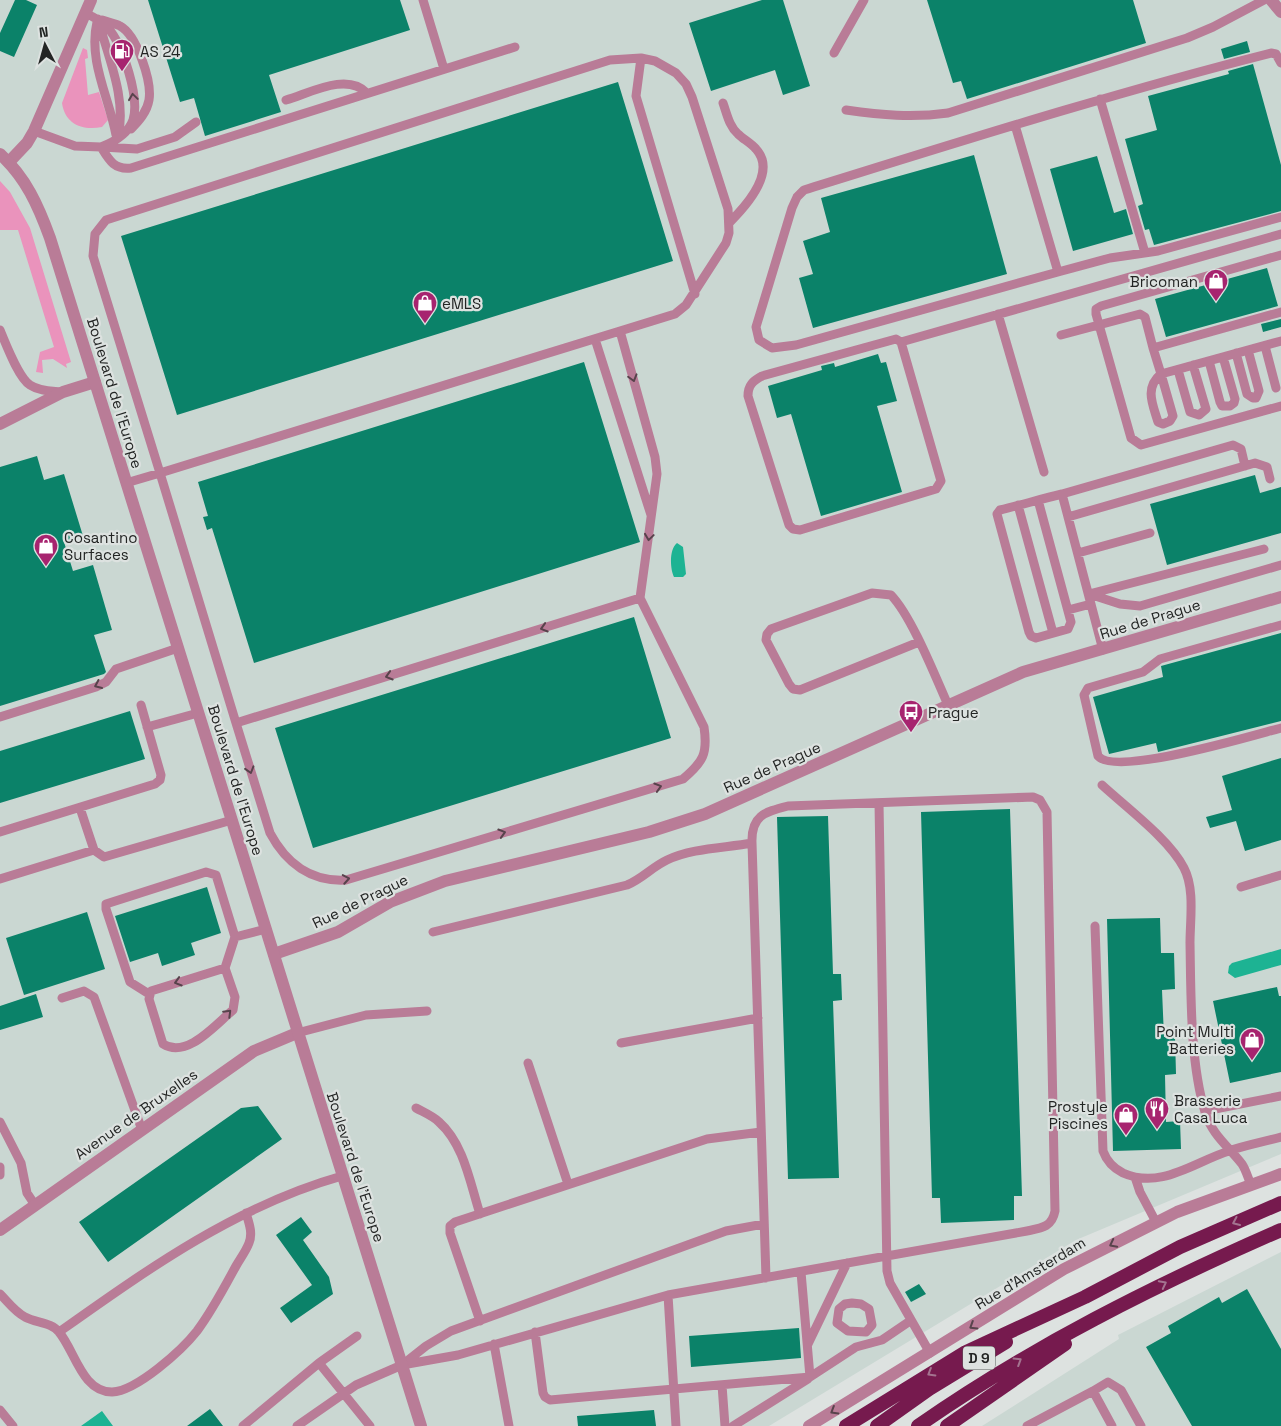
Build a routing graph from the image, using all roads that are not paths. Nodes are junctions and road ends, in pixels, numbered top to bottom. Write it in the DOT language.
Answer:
graph roads {
  1 [pos="91,0"];
  2 [pos="423,0"];
  3 [pos="864,0"];
  4 [pos="1264,0"];
  5 [pos="1271,0"];
  6 [pos="1281,12"];
  7 [pos="85,13"];
  8 [pos="98,18"];
  9 [pos="515,47"];
  10 [pos="834,53"];
  11 [pos="641,58"];
  12 [pos="1280,59"];
  13 [pos="444,69"];
  14 [pos="368,93"];
  15 [pos="1100,99"];
  16 [pos="286,100"];
  17 [pos="723,103"];
  18 [pos="846,110"];
  19 [pos="196,122"];
  20 [pos="1014,125"];
  21 [pos="34,131"];
  22 [pos="117,140"];
  23 [pos="101,147"];
  24 [pos="4,158"];
  25 [pos="1281,217"];
  26 [pos="730,222"];
  27 [pos="1281,234"];
  28 [pos="1145,253"];
  29 [pos="1281,255"];
  30 [pos="1058,272"];
  31 [pos="695,294"];
  32 [pos="1281,312"];
  33 [pos="998,314"];
  34 [pos="1099,324"];
  35 [pos="0,330"];
  36 [pos="620,332"];
  37 [pos="1061,335"];
  38 [pos="595,339"];
  39 [pos="1281,341"];
  40 [pos="901,342"];
  41 [pos="1265,346"];
  42 [pos="1153,348"];
  43 [pos="1248,350"];
  44 [pos="1236,354"];
  45 [pos="1223,357"];
  46 [pos="1209,361"];
  47 [pos="1193,366"];
  48 [pos="1178,370"];
  49 [pos="1160,374"];
  50 [pos="95,382"];
  51 [pos="1276,388"];
  52 [pos="63,392"];
  53 [pos="1281,406"];
  54 [pos="0,424"];
  55 [pos="1245,466"];
  56 [pos="1044,472"];
  57 [pos="160,473"];
  58 [pos="1270,479"];
  59 [pos="126,483"];
  60 [pos="1062,494"];
  61 [pos="1038,500"];
  62 [pos="1018,505"];
  63 [pos="1068,517"];
  64 [pos="652,519"];
  65 [pos="1150,533"];
  66 [pos="1264,549"];
  67 [pos="1078,553"];
  68 [pos="1281,565"];
  69 [pos="1089,594"];
  70 [pos="1281,597"];
  71 [pos="640,598"];
  72 [pos="1091,604"];
  73 [pos="1068,610"];
  74 [pos="1281,625"];
  75 [pos="1053,633"];
  76 [pos="919,642"];
  77 [pos="178,648"];
  78 [pos="1103,650"];
  79 [pos="141,705"];
  80 [pos="948,705"];
  81 [pos="198,713"];
  82 [pos="0,717"];
  83 [pos="236,723"];
  84 [pos="147,727"];
  85 [pos="1281,728"];
  86 [pos="1102,785"];
  87 [pos="878,802"];
  88 [pos="80,808"];
  89 [pos="232,820"];
  90 [pos="0,832"];
  91 [pos="752,843"];
  92 [pos="94,850"];
  93 [pos="1281,875"];
  94 [pos="0,879"];
  95 [pos="1241,886"];
  96 [pos="1095,926"];
  97 [pos="266,928"];
  98 [pos="433,932"];
  99 [pos="235,937"];
  100 [pos="274,954"];
  101 [pos="225,968"];
  102 [pos="149,994"];
  103 [pos="62,998"];
  104 [pos="427,1012"];
  105 [pos="758,1018"];
  106 [pos="297,1034"];
  107 [pos="621,1042"];
  108 [pos="528,1063"];
  109 [pos="1281,1096"];
  110 [pos="416,1108"];
  111 [pos="1205,1111"];
  112 [pos="0,1122"];
  113 [pos="142,1130"];
  114 [pos="761,1132"];
  115 [pos="1281,1137"];
  116 [pos="1228,1151"];
  117 [pos="0,1167"];
  118 [pos="1281,1174"];
  119 [pos="0,1175"];
  120 [pos="342,1176"];
  121 [pos="1135,1177"];
  122 [pos="568,1184"];
  123 [pos="1251,1184"];
  124 [pos="1281,1203"];
  125 [pos="35,1205"];
  126 [pos="246,1213"];
  127 [pos="480,1214"];
  128 [pos="1156,1222"];
  129 [pos="764,1224"];
  130 [pos="0,1230"];
  131 [pos="1281,1230"];
  132 [pos="885,1256"];
  133 [pos="846,1264"];
  134 [pos="801,1272"];
  135 [pos="766,1278"];
  136 [pos="0,1294"];
  137 [pos="668,1295"];
  138 [pos="1085,1297"];
  139 [pos="1119,1306"];
  140 [pos="480,1321"];
  141 [pos="910,1321"];
  142 [pos="59,1332"];
  143 [pos="535,1332"];
  144 [pos="858,1333"];
  145 [pos="357,1336"];
  146 [pos="494,1344"];
  147 [pos="862,1344"];
  148 [pos="807,1345"];
  149 [pos="930,1353"];
  150 [pos="319,1363"];
  151 [pos="402,1365"];
  152 [pos="810,1377"];
  153 [pos="722,1385"];
  154 [pos="674,1390"];
  155 [pos="1092,1390"];
  156 [pos="342,1395"];
  157 [pos="0,1410"];
  158 [pos="13,1426"];
  159 [pos="243,1426"];
  160 [pos="297,1426"];
  161 [pos="370,1426"];
  162 [pos="421,1426"];
  163 [pos="509,1426"];
  164 [pos="676,1426"];
  165 [pos="725,1426"];
  166 [pos="733,1426"];
  167 [pos="808,1426"];
  168 [pos="846,1426"];
  169 [pos="877,1426"];
  170 [pos="918,1426"];
  171 [pos="947,1426"];
  172 [pos="1027,1426"];
  173 [pos="1112,1426"];
  174 [pos="1141,1426"];
  1 -- 7 [label="street"];
  2 -- 13 [label="lane"];
  3 -- 10 [label="lane"];
  4 -- 18 [label="lane"];
  5 -- 6 [label="street"];
  7 -- 8 [label="lane"];
  7 -- 21 [label="street"];
  8 -- 22 [label="lane"];
  22 -- 8 [label="lane, one-way"];
  8 -- 22 [label="lane"];
  9 -- 13 [label="lane"];
  11 -- 26 [label="lane"];
  11 -- 31 [label="lane"];
  11 -- 57 [label="lane"];
  12 -- 15 [label="lane"];
  13 -- 14 [label="lane"];
  14 -- 16 [label="lane"];
  14 -- 23 [label="lane"];
  15 -- 20 [label="lane"];
  15 -- 28 [label="lane"];
  17 -- 26 [label="lane"];
  19 -- 23 [label="lane"];
  20 -- 30 [label="lane"];
  20 -- 30 [label="lane"];
  21 -- 23 [label="lane"];
  21 -- 24 [label="street"];
  22 -- 23 [label="lane"];
  24 -- 50 [label="street, Boulevard de l'Europe"];
  25 -- 28 [label="lane"];
  26 -- 31 [label="lane"];
  27 -- 33 [label="lane"];
  28 -- 30 [label="lane"];
  29 -- 34 [label="lane"];
  31 -- 36 [label="lane"];
  32 -- 42 [label="lane"];
  33 -- 40 [label="lane"];
  33 -- 56 [label="lane"];
  34 -- 37 [label="lane"];
  34 -- 42 [label="lane"];
  34 -- 53 [label="lane"];
  35 -- 52 [label="lane"];
  36 -- 38 [label="lane"];
  36 -- 64 [label="lane, one-way"];
  38 -- 57 [label="lane"];
  38 -- 64 [label="lane"];
  39 -- 41 [label="lane"];
  40 -- 40 [label="lane"];
  41 -- 43 [label="lane"];
  41 -- 51 [label="lane"];
  42 -- 49 [label="lane"];
  43 -- 44 [label="lane"];
  43 -- 44 [label="lane"];
  44 -- 45 [label="lane"];
  45 -- 46 [label="lane"];
  45 -- 46 [label="lane"];
  46 -- 47 [label="lane"];
  47 -- 48 [label="lane"];
  47 -- 48 [label="lane"];
  48 -- 49 [label="lane"];
  49 -- 49 [label="lane"];
  50 -- 52 [label="street"];
  50 -- 59 [label="street, Boulevard de l'Europe"];
  52 -- 54 [label="street"];
  55 -- 58 [label="lane"];
  55 -- 60 [label="lane"];
  55 -- 63 [label="lane"];
  57 -- 59 [label="lane"];
  57 -- 83 [label="lane"];
  59 -- 77 [label="street, Boulevard de l'Europe"];
  60 -- 61 [label="lane"];
  60 -- 63 [label="lane"];
  61 -- 62 [label="lane"];
  61 -- 73 [label="lane"];
  62 -- 75 [label="lane"];
  62 -- 75 [label="lane"];
  63 -- 67 [label="lane"];
  64 -- 71 [label="lane, one-way"];
  65 -- 67 [label="lane"];
  66 -- 69 [label="lane"];
  67 -- 69 [label="lane"];
  68 -- 69 [label="lane"];
  69 -- 72 [label="lane"];
  70 -- 78 [label="street, Rue de Prague"];
  71 -- 83 [label="lane, one-way"];
  83 -- 71 [label="lane, one-way"];
  72 -- 73 [label="lane"];
  72 -- 78 [label="lane"];
  73 -- 75 [label="lane"];
  74 -- 85 [label="lane"];
  76 -- 76 [label="lane"];
  76 -- 80 [label="lane"];
  77 -- 81 [label="street, Boulevard de l'Europe"];
  77 -- 82 [label="lane, one-way"];
  78 -- 80 [label="street, Rue de Prague"];
  79 -- 84 [label="lane"];
  80 -- 100 [label="street, Rue de Prague"];
  81 -- 84 [label="lane"];
  81 -- 89 [label="street, Boulevard de l'Europe"];
  84 -- 88 [label="lane"];
  86 -- 111 [label="lane"];
  87 -- 91 [label="lane"];
  87 -- 132 [label="lane"];
  87 -- 132 [label="lane"];
  88 -- 90 [label="lane"];
  88 -- 92 [label="lane"];
  89 -- 92 [label="lane"];
  89 -- 97 [label="street, Boulevard de l'Europe"];
  91 -- 98 [label="lane"];
  91 -- 105 [label="lane"];
  92 -- 94 [label="lane"];
  93 -- 95 [label="lane"];
  96 -- 121 [label="lane"];
  97 -- 99 [label="lane"];
  97 -- 100 [label="street, Boulevard de l'Europe"];
  99 -- 101 [label="lane"];
  99 -- 102 [label="lane"];
  100 -- 106 [label="street, Boulevard de l'Europe"];
  101 -- 102 [label="lane, one-way"];
  102 -- 101 [label="lane, one-way"];
  103 -- 113 [label="lane"];
  104 -- 106 [label="lane"];
  105 -- 107 [label="lane"];
  105 -- 114 [label="lane"];
  106 -- 113 [label="street, Avenue de Bruxelles"];
  106 -- 120 [label="street, Boulevard de l'Europe"];
  108 -- 122 [label="lane"];
  109 -- 111 [label="lane"];
  110 -- 127 [label="lane"];
  111 -- 116 [label="lane"];
  112 -- 125 [label="lane"];
  113 -- 125 [label="street, Avenue de Bruxelles"];
  114 -- 122 [label="lane"];
  114 -- 129 [label="lane"];
  115 -- 116 [label="lane"];
  116 -- 121 [label="lane"];
  116 -- 123 [label="lane"];
  117 -- 119 [label="lane"];
  118 -- 123 [label="street, Rue d'Amsterdam"];
  120 -- 126 [label="lane"];
  120 -- 151 [label="street, Boulevard de l'Europe"];
  121 -- 128 [label="lane"];
  122 -- 127 [label="lane"];
  123 -- 128 [label="street, Rue d'Amsterdam"];
  124 -- 138 [label="highway, D 9, one-way"];
  125 -- 130 [label="street, Avenue de Bruxelles"];
  126 -- 142 [label="lane"];
  126 -- 142 [label="lane"];
  127 -- 140 [label="lane"];
  128 -- 149 [label="street, Rue d'Amsterdam, one-way"];
  129 -- 135 [label="lane"];
  129 -- 140 [label="lane"];
  139 -- 131 [label="highway, D 9, one-way"];
  132 -- 133 [label="lane"];
  132 -- 141 [label="lane"];
  133 -- 134 [label="lane"];
  133 -- 148 [label="lane"];
  134 -- 135 [label="lane"];
  134 -- 148 [label="lane"];
  135 -- 137 [label="lane"];
  136 -- 142 [label="lane"];
  137 -- 143 [label="lane"];
  137 -- 154 [label="lane"];
  138 -- 168 [label="highway, one-way"];
  138 -- 169 [label="highway, D 9"];
  170 -- 139 [label="highway, D 9, one-way"];
  139 -- 171 [label="highway"];
  140 -- 151 [label="lane"];
  141 -- 147 [label="lane"];
  141 -- 149 [label="lane"];
  143 -- 146 [label="lane"];
  143 -- 154 [label="lane"];
  144 -- 147 [label="lane"];
  145 -- 150 [label="lane"];
  146 -- 151 [label="lane"];
  146 -- 163 [label="lane"];
  147 -- 152 [label="lane"];
  148 -- 152 [label="lane"];
  149 -- 167 [label="street, Rue d'Amsterdam, one-way"];
  150 -- 156 [label="lane"];
  150 -- 159 [label="lane"];
  151 -- 156 [label="lane"];
  151 -- 162 [label="street, Boulevard de l'Europe"];
  152 -- 153 [label="lane"];
  152 -- 166 [label="lane"];
  153 -- 154 [label="lane"];
  153 -- 165 [label="lane"];
  154 -- 164 [label="lane"];
  155 -- 172 [label="lane"];
  155 -- 173 [label="lane"];
  155 -- 174 [label="lane"];
  156 -- 160 [label="lane"];
  156 -- 161 [label="lane"];
  157 -- 158 [label="lane"];
}
